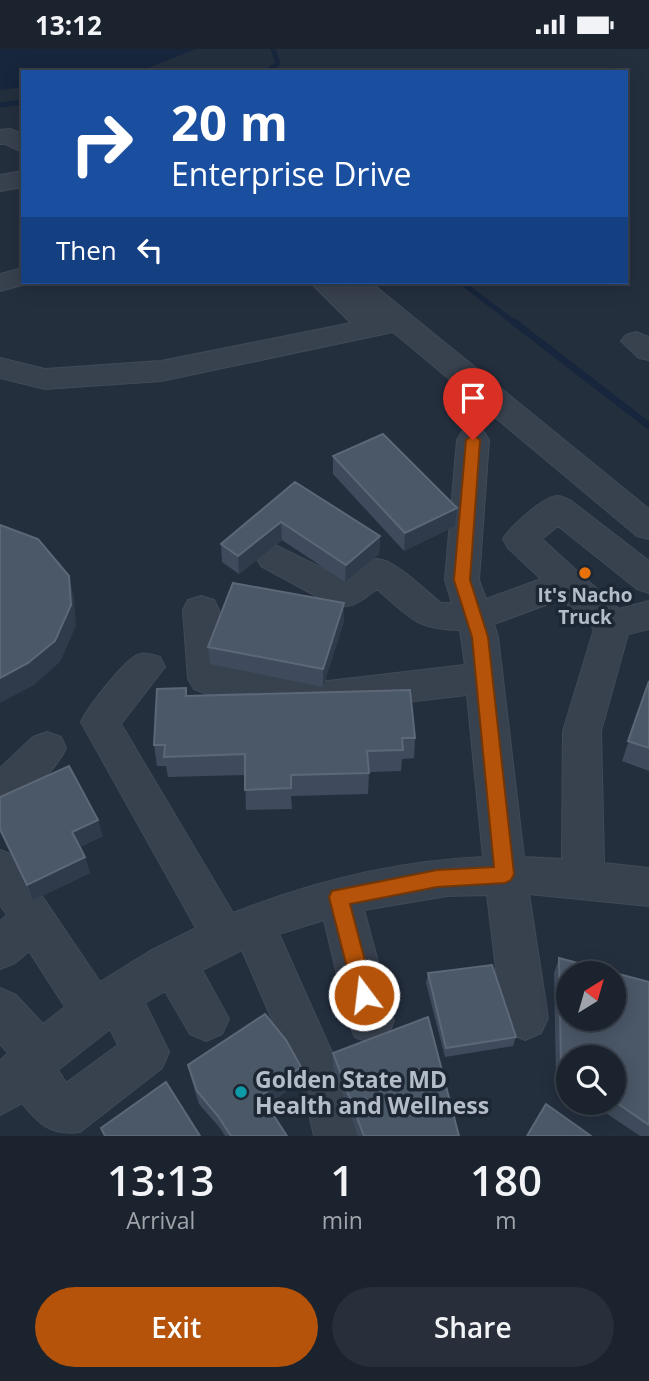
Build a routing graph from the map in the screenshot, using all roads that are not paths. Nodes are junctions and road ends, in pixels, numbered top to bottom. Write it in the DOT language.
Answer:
graph roads {
  1 [pos="0,137"];
  2 [pos="21,143"];
  3 [pos="21,179"];
  4 [pos="0,183"];
  5 [pos="21,277"];
  6 [pos="0,283"];
  7 [pos="327,284"];
  8 [pos="358,284"];
  9 [pos="385,325"];
  10 [pos="0,368"];
  11 [pos="473,440"];
  12 [pos="649,527"];
  13 [pos="273,557"];
  14 [pos="649,580"];
  15 [pos="568,583"];
  16 [pos="201,610"];
  17 [pos="631,620"];
  18 [pos="477,627"];
  19 [pos="147,667"];
  20 [pos="484,678"];
  21 [pos="47,748"];
  22 [pos="0,794"];
  23 [pos="0,869"];
  24 [pos="505,874"];
  25 [pos="583,878"];
  26 [pos="649,887"];
  27 [pos="339,897"];
  28 [pos="33,919"];
  29 [pos="239,931"];
  30 [pos="0,949"];
  31 [pos="173,963"];
  32 [pos="106,1005"];
  33 [pos="0,1010"];
  34 [pos="525,1018"];
  35 [pos="206,1019"];
  36 [pos="371,1021"];
  37 [pos="22,1073"];
  38 [pos="64,1125"];
  39 [pos="338,1136"];
  1 -- 2 [label="street"];
  3 -- 4 [label="street"];
  5 -- 6 [label="street"];
  7 -- 9 [label="street"];
  8 -- 9 [label="street"];
  9 -- 10 [label="street"];
  9 -- 12 [label="street"];
  11 -- 18 [label="street"];
  13 -- 18 [label="street"];
  14 -- 15 [label="street"];
  15 -- 17 [label="street"];
  15 -- 18 [label="street"];
  16 -- 20 [label="street"];
  17 -- 25 [label="street"];
  18 -- 20 [label="street"];
  19 -- 29 [label="street"];
  20 -- 24 [label="street"];
  21 -- 22 [label="street"];
  23 -- 28 [label="street"];
  24 -- 25 [label="street"];
  24 -- 27 [label="street"];
  24 -- 34 [label="street"];
  25 -- 26 [label="street"];
  27 -- 29 [label="street"];
  27 -- 36 [label="street"];
  28 -- 30 [label="street"];
  28 -- 32 [label="street"];
  29 -- 31 [label="street"];
  29 -- 39 [label="street"];
  31 -- 32 [label="street"];
  31 -- 35 [label="street"];
  32 -- 37 [label="street"];
  32 -- 38 [label="street"];
  33 -- 37 [label="street"];
  37 -- 38 [label="street"];
}
